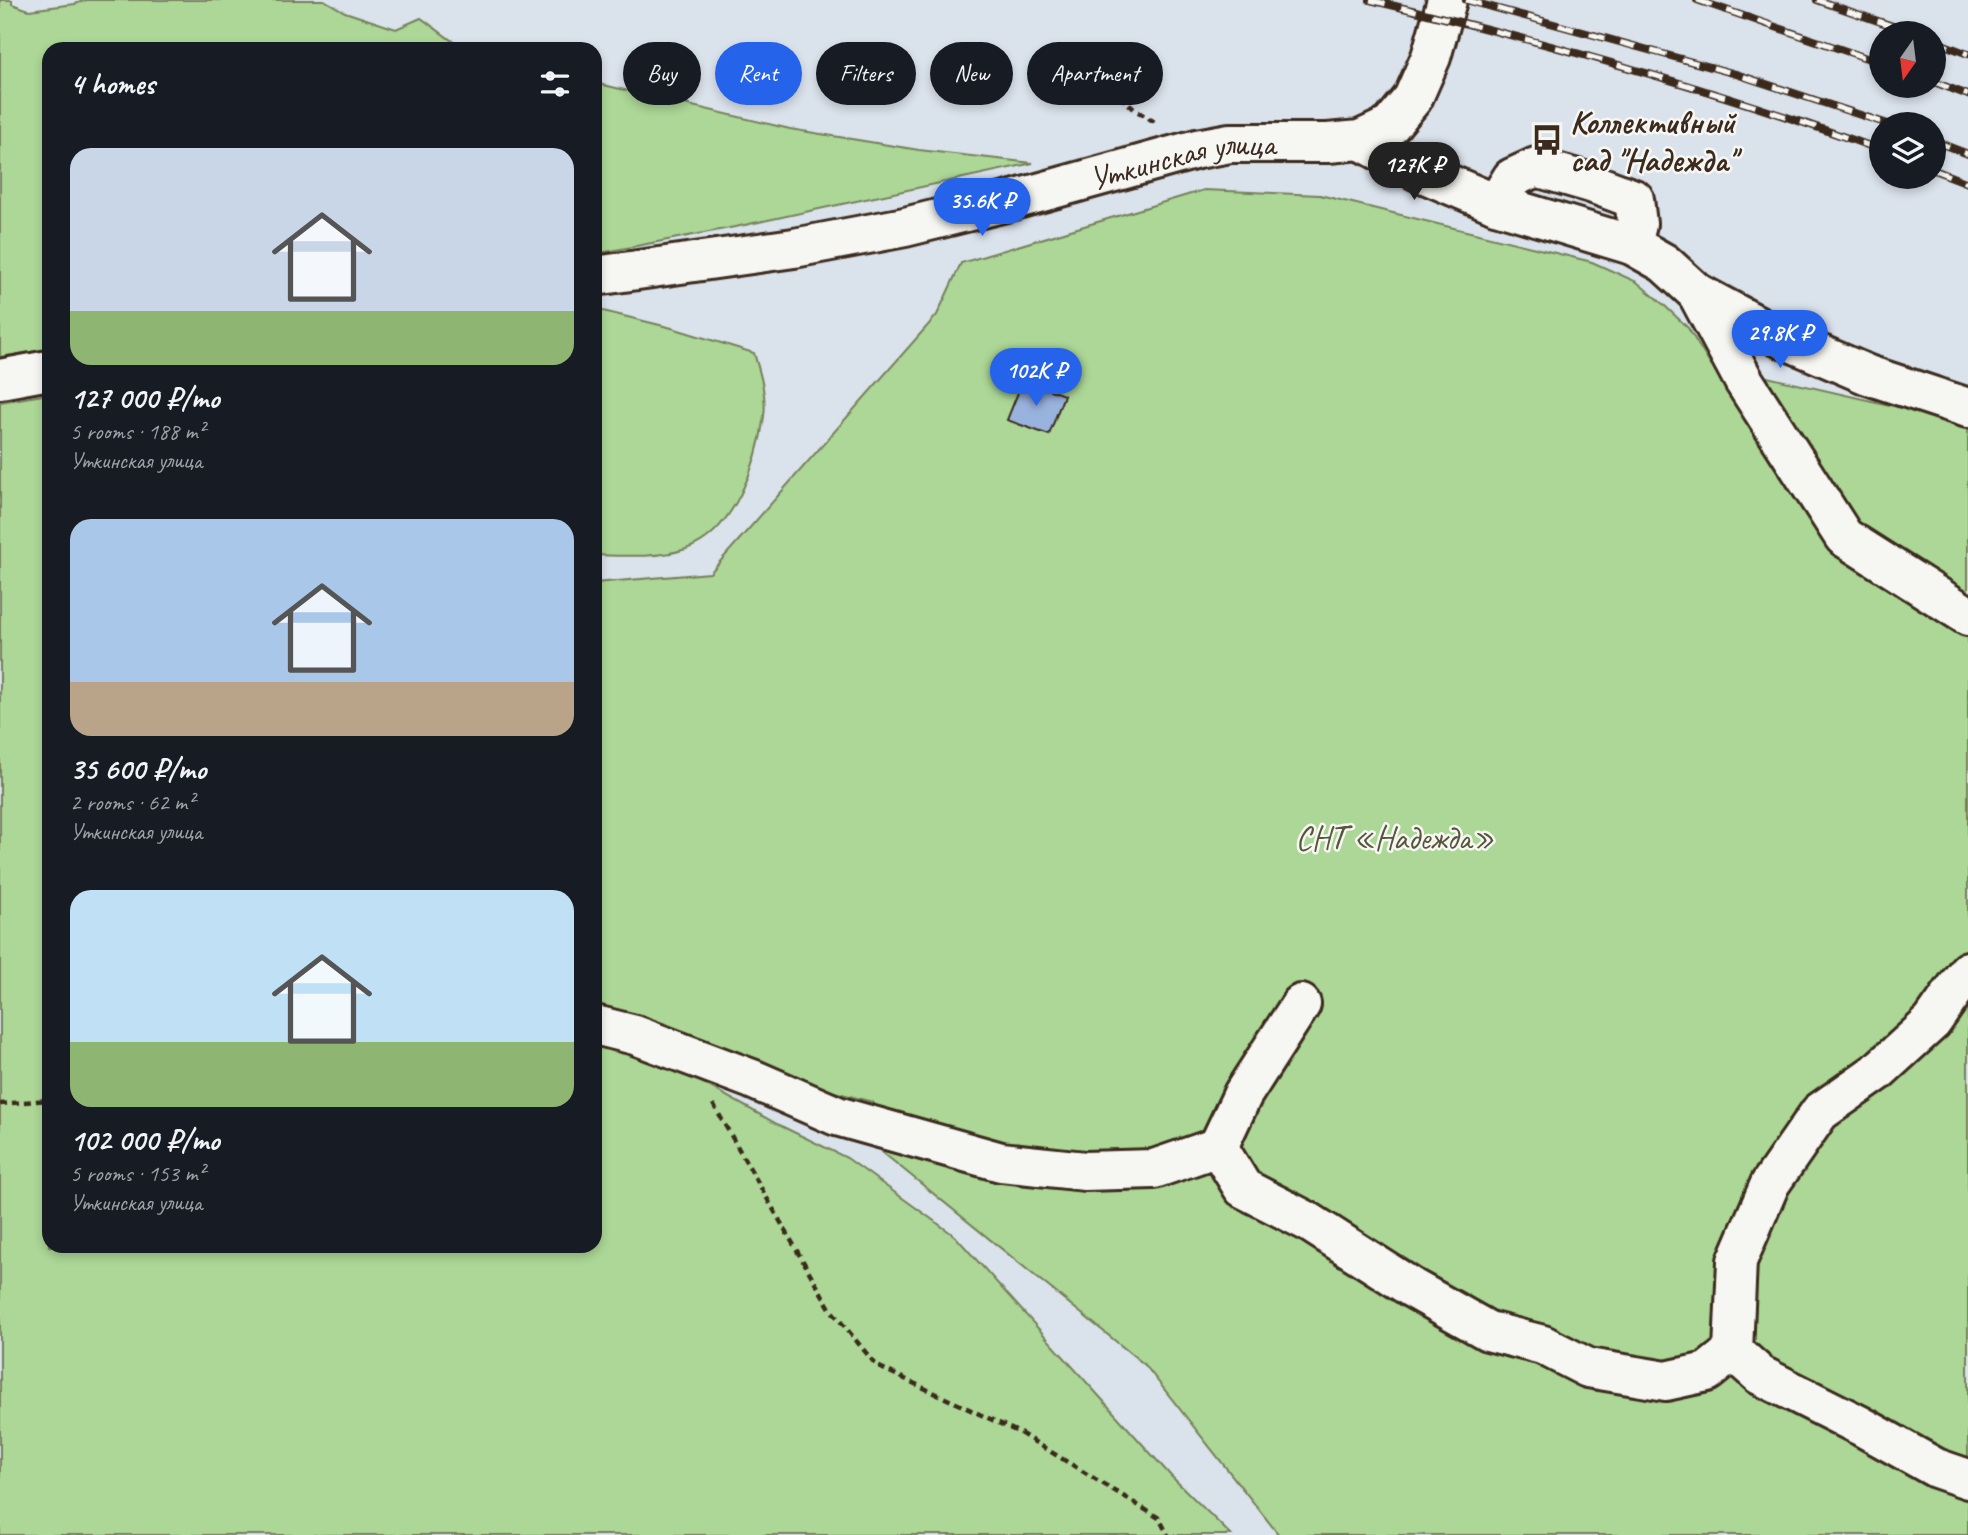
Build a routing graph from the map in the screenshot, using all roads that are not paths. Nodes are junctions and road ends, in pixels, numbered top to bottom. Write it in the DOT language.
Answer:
graph roads {
  1 [pos="1447,0"];
  2 [pos="1360,140"];
  3 [pos="602,275"];
  4 [pos="1697,293"];
  5 [pos="42,371"];
  6 [pos="0,379"];
  7 [pos="1968,408"];
  8 [pos="1968,616"];
  9 [pos="1968,971"];
  10 [pos="1301,1004"];
  11 [pos="602,1027"];
  12 [pos="1218,1147"];
  13 [pos="1733,1351"];
  14 [pos="1968,1479"];
  1 -- 2 [label="street"];
  2 -- 3 [label="street, Уткинская улица"];
  2 -- 4 [label="street"];
  4 -- 7 [label="street"];
  4 -- 8 [label="street"];
  5 -- 6 [label="street"];
  9 -- 13 [label="street"];
  10 -- 12 [label="street"];
  11 -- 12 [label="street"];
  12 -- 13 [label="street"];
  13 -- 14 [label="street"];
}
